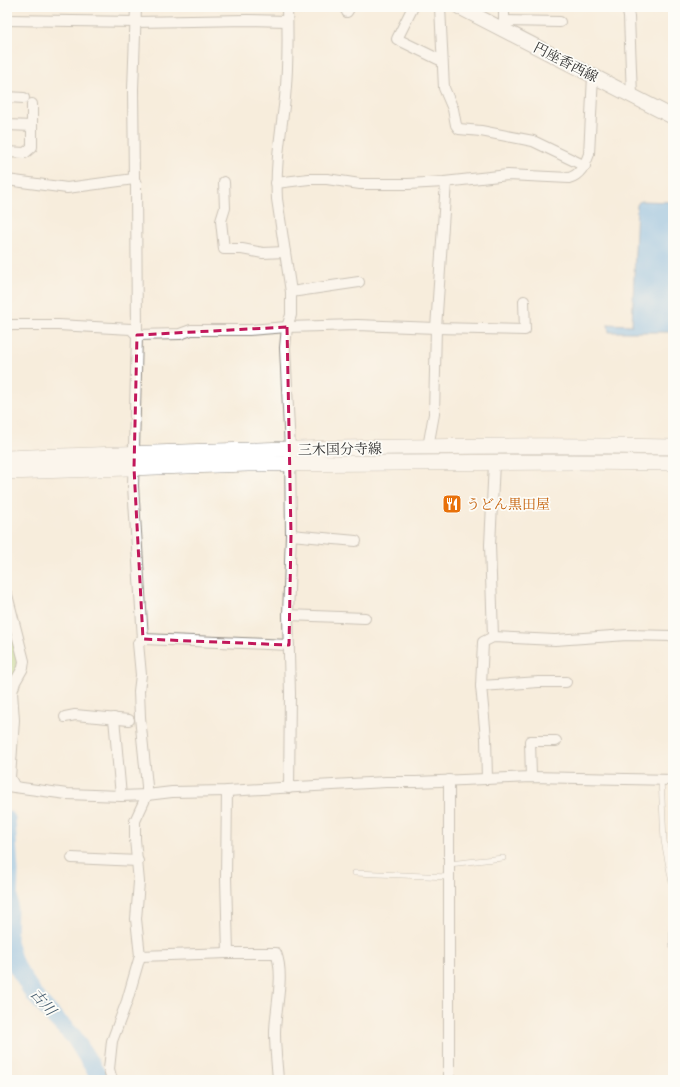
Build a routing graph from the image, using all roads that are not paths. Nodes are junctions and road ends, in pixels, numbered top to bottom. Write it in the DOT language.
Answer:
graph roads {
  1 [pos="136,7"];
  2 [pos="287,7"];
  3 [pos="413,7"];
  4 [pos="440,7"];
  5 [pos="459,7"];
  6 [pos="504,7"];
  7 [pos="628,7"];
  8 [pos="7,20"];
  9 [pos="287,21"];
  10 [pos="136,22"];
  11 [pos="560,22"];
  12 [pos="504,26"];
  13 [pos="438,59"];
  14 [pos="593,76"];
  15 [pos="632,96"];
  16 [pos="7,97"];
  17 [pos="673,117"];
  18 [pos="7,124"];
  19 [pos="32,126"];
  20 [pos="7,152"];
  21 [pos="585,166"];
  22 [pos="134,179"];
  23 [pos="7,180"];
  24 [pos="224,182"];
  25 [pos="446,182"];
  26 [pos="276,183"];
  27 [pos="285,252"];
  28 [pos="359,282"];
  29 [pos="291,292"];
  30 [pos="524,302"];
  31 [pos="7,325"];
  32 [pos="287,327"];
  33 [pos="436,328"];
  34 [pos="137,335"];
  35 [pos="428,447"];
  36 [pos="673,447"];
  37 [pos="290,457"];
  38 [pos="7,458"];
  39 [pos="134,461"];
  40 [pos="494,463"];
  41 [pos="673,463"];
  42 [pos="7,472"];
  43 [pos="291,535"];
  44 [pos="356,541"];
  45 [pos="7,595"];
  46 [pos="288,615"];
  47 [pos="365,618"];
  48 [pos="673,636"];
  49 [pos="493,637"];
  50 [pos="143,639"];
  51 [pos="289,645"];
  52 [pos="566,682"];
  53 [pos="481,686"];
  54 [pos="65,717"];
  55 [pos="114,718"];
  56 [pos="129,720"];
  57 [pos="556,741"];
  58 [pos="531,777"];
  59 [pos="487,779"];
  60 [pos="449,780"];
  61 [pos="661,780"];
  62 [pos="673,780"];
  63 [pos="10,786"];
  64 [pos="289,788"];
  65 [pos="227,791"];
  66 [pos="147,795"];
  67 [pos="121,796"];
  68 [pos="72,858"];
  69 [pos="503,858"];
  70 [pos="138,861"];
  71 [pos="449,864"];
  72 [pos="355,873"];
  73 [pos="449,878"];
  74 [pos="673,888"];
  75 [pos="673,908"];
  76 [pos="672,946"];
  77 [pos="228,953"];
  78 [pos="140,956"];
  79 [pos="112,1080"];
  80 [pos="278,1080"];
  81 [pos="449,1080"];
  1 -- 10 [label="street"];
  2 -- 9 [label="street"];
  3 -- 13 [label="street"];
  4 -- 21 [label="street"];
  5 -- 12 [label="main road, 円座香西線"];
  6 -- 12 [label="street"];
  7 -- 15 [label="street"];
  8 -- 10 [label="street"];
  9 -- 10 [label="street"];
  9 -- 26 [label="street"];
  10 -- 22 [label="street"];
  11 -- 12 [label="street"];
  12 -- 14 [label="main road, 円座香西線"];
  14 -- 15 [label="main road, 円座香西線"];
  14 -- 21 [label="street"];
  15 -- 17 [label="main road, 円座香西線"];
  16 -- 19 [label="street"];
  18 -- 19 [label="street"];
  19 -- 20 [label="street"];
  21 -- 25 [label="street"];
  22 -- 23 [label="street"];
  22 -- 34 [label="street"];
  24 -- 27 [label="street"];
  25 -- 26 [label="street"];
  25 -- 33 [label="street"];
  26 -- 27 [label="street"];
  27 -- 29 [label="street"];
  28 -- 29 [label="street"];
  29 -- 32 [label="street"];
  30 -- 33 [label="street"];
  31 -- 34 [label="street"];
  32 -- 33 [label="street"];
  32 -- 34 [label="street"];
  32 -- 37 [label="street"];
  33 -- 35 [label="street"];
  34 -- 39 [label="street"];
  35 -- 36 [label="main road, 三木国分寺線"];
  35 -- 37 [label="main road, 三木国分寺線"];
  37 -- 39 [label="main road, 三木国分寺線"];
  37 -- 40 [label="main road, 三木国分寺線"];
  37 -- 43 [label="street"];
  38 -- 39 [label="main road, 三木国分寺線"];
  39 -- 42 [label="main road, 三木国分寺線"];
  39 -- 50 [label="street"];
  40 -- 41 [label="main road, 三木国分寺線"];
  40 -- 49 [label="street"];
  43 -- 44 [label="street"];
  43 -- 46 [label="street"];
  45 -- 63 [label="street"];
  46 -- 47 [label="street"];
  46 -- 51 [label="street"];
  48 -- 49 [label="street"];
  49 -- 53 [label="street"];
  50 -- 51 [label="street"];
  50 -- 66 [label="street"];
  51 -- 64 [label="street"];
  52 -- 53 [label="street"];
  53 -- 59 [label="street"];
  54 -- 55 [label="street"];
  55 -- 56 [label="street"];
  55 -- 67 [label="street"];
  57 -- 58 [label="street"];
  58 -- 59 [label="street"];
  58 -- 61 [label="street"];
  59 -- 60 [label="street"];
  60 -- 64 [label="street"];
  60 -- 71 [label="street"];
  61 -- 62 [label="street"];
  61 -- 74 [label="lane"];
  63 -- 67 [label="street"];
  64 -- 65 [label="street"];
  65 -- 66 [label="street"];
  65 -- 77 [label="street"];
  66 -- 67 [label="street"];
  66 -- 70 [label="street"];
  68 -- 70 [label="street"];
  69 -- 71 [label="lane"];
  70 -- 78 [label="street"];
  71 -- 73 [label="street"];
  72 -- 73 [label="lane"];
  73 -- 81 [label="street"];
  75 -- 76 [label="lane"];
  77 -- 78 [label="street"];
  77 -- 80 [label="street"];
  78 -- 79 [label="street"];
}
